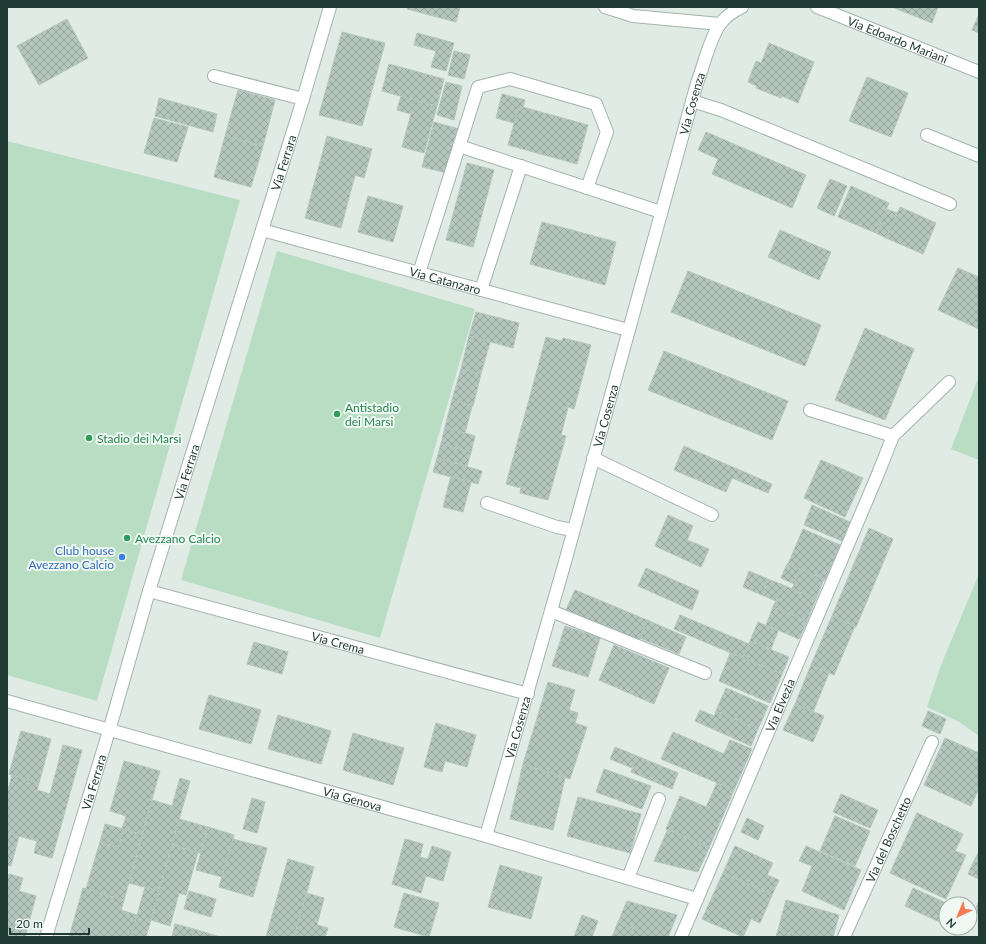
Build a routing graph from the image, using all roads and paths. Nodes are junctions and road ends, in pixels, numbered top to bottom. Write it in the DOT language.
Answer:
graph roads {
  1 [pos="330,7"];
  2 [pos="605,7"];
  3 [pos="742,7"];
  4 [pos="817,7"];
  5 [pos="720,24"];
  6 [pos="979,72"];
  7 [pos="214,76"];
  8 [pos="303,100"];
  9 [pos="692,100"];
  10 [pos="927,135"];
  11 [pos="460,146"];
  12 [pos="978,153"];
  13 [pos="521,166"];
  14 [pos="587,188"];
  15 [pos="950,204"];
  16 [pos="661,212"];
  17 [pos="262,230"];
  18 [pos="419,273"];
  19 [pos="481,290"];
  20 [pos="628,330"];
  21 [pos="949,382"];
  22 [pos="810,410"];
  23 [pos="892,436"];
  24 [pos="593,458"];
  25 [pos="487,503"];
  26 [pos="712,515"];
  27 [pos="573,530"];
  28 [pos="149,591"];
  29 [pos="550,611"];
  30 [pos="705,673"];
  31 [pos="528,694"];
  32 [pos="7,701"];
  33 [pos="109,731"];
  34 [pos="932,742"];
  35 [pos="659,799"];
  36 [pos="486,836"];
  37 [pos="628,878"];
  38 [pos="697,899"];
  39 [pos="46,937"];
  40 [pos="681,937"];
  41 [pos="844,937"];
  1 -- 8 [label="street, Via Ferrara"];
  2 -- 5 [label="street"];
  3 -- 5 [label="street, Via Cosenza"];
  4 -- 6 [label="street, Via Edoardo Mariani"];
  5 -- 9 [label="street, Via Cosenza"];
  7 -- 8 [label="street"];
  8 -- 17 [label="street, Via Ferrara"];
  9 -- 15 [label="street"];
  9 -- 16 [label="street, Via Cosenza"];
  10 -- 12 [label="street"];
  11 -- 13 [label="street"];
  11 -- 14 [label="street"];
  11 -- 18 [label="street"];
  13 -- 14 [label="street"];
  13 -- 19 [label="street"];
  14 -- 16 [label="street"];
  16 -- 20 [label="street, Via Cosenza"];
  17 -- 18 [label="street, Via Catanzaro"];
  17 -- 28 [label="street, Via Ferrara"];
  18 -- 19 [label="street, Via Catanzaro"];
  19 -- 20 [label="street, Via Catanzaro"];
  20 -- 24 [label="street, Via Cosenza"];
  21 -- 23 [label="street"];
  22 -- 23 [label="street"];
  23 -- 38 [label="street, Via Elvezia"];
  24 -- 26 [label="street"];
  24 -- 27 [label="street, Via Cosenza"];
  25 -- 27 [label="street"];
  27 -- 29 [label="street, Via Cosenza"];
  28 -- 31 [label="street, Via Crema"];
  28 -- 33 [label="street, Via Ferrara"];
  29 -- 30 [label="street"];
  29 -- 31 [label="street, Via Cosenza"];
  31 -- 36 [label="street, Via Cosenza"];
  32 -- 33 [label="street, Via Genova"];
  33 -- 36 [label="street, Via Genova"];
  33 -- 39 [label="street, Via Ferrara"];
  34 -- 41 [label="street, Via del Boschetto"];
  35 -- 37 [label="street"];
  36 -- 37 [label="street, Via Genova"];
  37 -- 38 [label="street, Via Genova"];
  38 -- 40 [label="street, Via Elvezia"];
}
